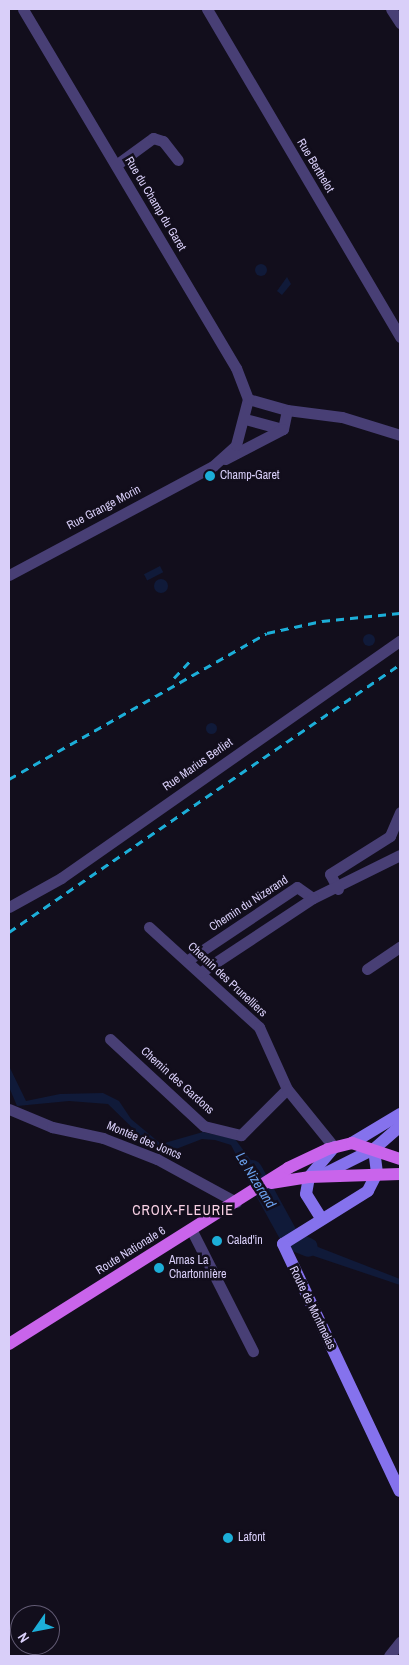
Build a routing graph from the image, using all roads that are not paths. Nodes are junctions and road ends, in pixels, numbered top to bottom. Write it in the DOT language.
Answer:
graph roads {
  1 [pos="23,9"];
  2 [pos="206,9"];
  3 [pos="391,9"];
  4 [pos="400,23"];
  5 [pos="178,160"];
  6 [pos="116,165"];
  7 [pos="400,337"];
  8 [pos="248,399"];
  9 [pos="287,410"];
  10 [pos="245,419"];
  11 [pos="283,429"];
  12 [pos="400,435"];
  13 [pos="213,466"];
  14 [pos="9,575"];
  15 [pos="400,641"];
  16 [pos="400,812"];
  17 [pos="400,855"];
  18 [pos="338,889"];
  19 [pos="313,898"];
  20 [pos="9,907"];
  21 [pos="149,927"];
  22 [pos="400,947"];
  23 [pos="188,960"];
  24 [pos="367,969"];
  25 [pos="201,972"];
  26 [pos="110,1039"];
  27 [pos="287,1089"];
  28 [pos="9,1109"];
  29 [pos="400,1114"];
  30 [pos="400,1126"];
  31 [pos="352,1143"];
  32 [pos="334,1147"];
  33 [pos="374,1149"];
  34 [pos="400,1160"];
  35 [pos="377,1173"];
  36 [pos="400,1174"];
  37 [pos="314,1177"];
  38 [pos="268,1184"];
  39 [pos="236,1202"];
  40 [pos="322,1218"];
  41 [pos="192,1229"];
  42 [pos="9,1344"];
  43 [pos="253,1351"];
  44 [pos="400,1491"];
  45 [pos="400,1642"];
  46 [pos="389,1656"];
  1 -- 6 [label="street, Rue du Champ du Garet"];
  2 -- 7 [label="street, Rue Berthelot"];
  3 -- 4 [label="street"];
  5 -- 6 [label="street"];
  6 -- 8 [label="street, Rue du Champ du Garet"];
  8 -- 9 [label="street"];
  8 -- 10 [label="street, Rue du Champ du Garet"];
  9 -- 11 [label="street"];
  9 -- 12 [label="street"];
  10 -- 11 [label="street"];
  10 -- 13 [label="street, Rue Grange Morin"];
  11 -- 13 [label="street, Rue Grange Morin"];
  13 -- 14 [label="street, Rue Grange Morin"];
  15 -- 20 [label="street, Rue Marius Berliet"];
  16 -- 18 [label="street"];
  17 -- 18 [label="street"];
  18 -- 19 [label="street"];
  19 -- 23 [label="street, Chemin du Nizerand"];
  19 -- 25 [label="street"];
  21 -- 23 [label="street, Chemin des Prunelliers"];
  22 -- 24 [label="street"];
  23 -- 25 [label="street, Chemin des Prunelliers"];
  25 -- 27 [label="street, Chemin des Prunelliers"];
  26 -- 27 [label="street, Chemin des Gardons"];
  27 -- 32 [label="street"];
  28 -- 39 [label="street, Montée des Joncs"];
  29 -- 31 [label="street, Route Nationale 6"];
  30 -- 33 [label="street, Route Nationale 6"];
  31 -- 32 [label="main road, Route Nationale 6"];
  31 -- 33 [label="main road"];
  32 -- 37 [label="street"];
  32 -- 38 [label="main road, Route Nationale 6"];
  33 -- 34 [label="main road"];
  33 -- 35 [label="street"];
  33 -- 37 [label="street, Route Nationale 6"];
  35 -- 36 [label="main road"];
  35 -- 37 [label="main road"];
  35 -- 40 [label="street, Route de Montmelas"];
  37 -- 38 [label="main road, Route Nationale 6"];
  37 -- 40 [label="street"];
  38 -- 39 [label="main road, Route Nationale 6"];
  39 -- 41 [label="main road, Route Nationale 6"];
  40 -- 44 [label="street, Route de Montmelas"];
  41 -- 42 [label="main road, Route Nationale 6"];
  41 -- 43 [label="street"];
  45 -- 46 [label="street"];
}
